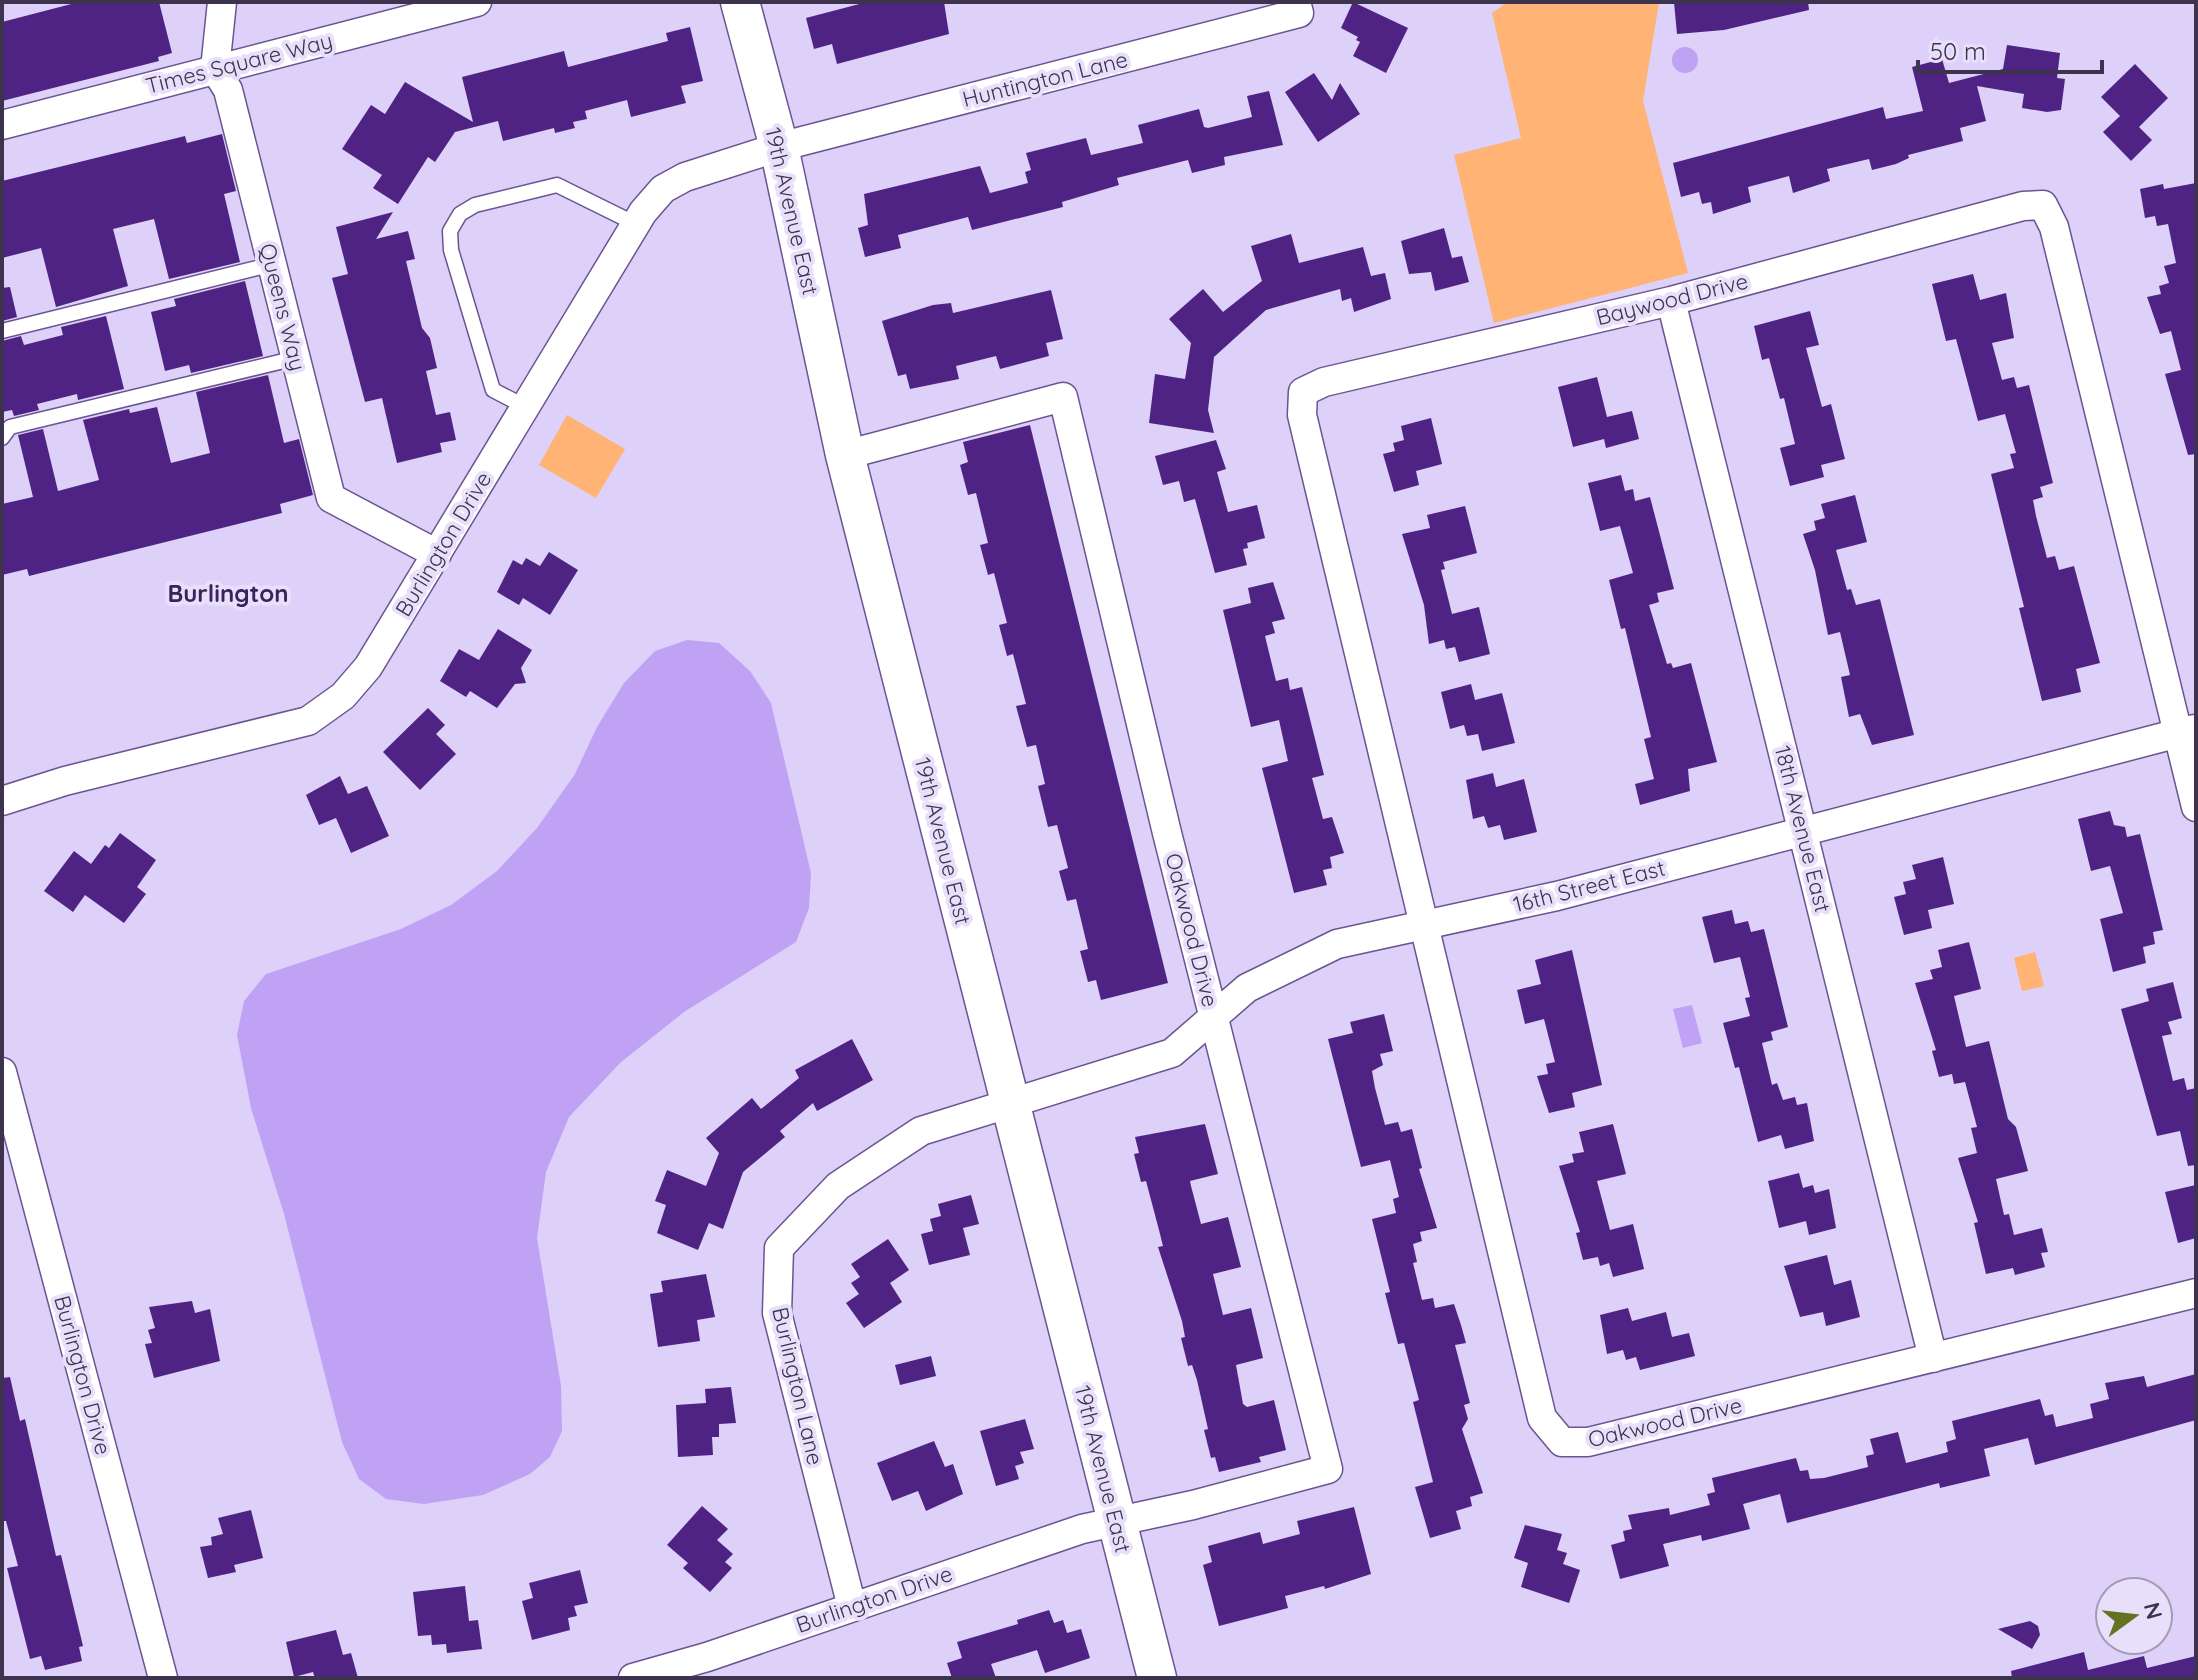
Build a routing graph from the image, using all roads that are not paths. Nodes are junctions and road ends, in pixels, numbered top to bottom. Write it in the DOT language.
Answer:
graph roads {
  1 [pos="222,2"];
  2 [pos="477,2"];
  3 [pos="740,2"];
  4 [pos="1296,2"];
  5 [pos="215,69"];
  6 [pos="2,125"];
  7 [pos="779,147"];
  8 [pos="636,224"];
  9 [pos="273,264"];
  10 [pos="1671,301"];
  11 [pos="2,331"];
  12 [pos="296,358"];
  13 [pos="526,407"];
  14 [pos="2,438"];
  15 [pos="845,455"];
  16 [pos="437,554"];
  17 [pos="2187,731"];
  18 [pos="2,801"];
  19 [pos="2196,807"];
  20 [pos="1803,829"];
  21 [pos="1424,925"];
  22 [pos="1214,1017"];
  23 [pos="2,1072"];
  24 [pos="1010,1105"];
  25 [pos="2196,1293"];
  26 [pos="1933,1358"];
  27 [pos="1116,1522"];
  28 [pos="852,1607"];
  29 [pos="163,1678"];
  30 [pos="633,1678"];
  31 [pos="1157,1678"];
  1 -- 5 [label="street"];
  2 -- 5 [label="street, Times Square Way"];
  3 -- 7 [label="street, 19th Avenue East"];
  4 -- 7 [label="street, Huntington Lane"];
  5 -- 6 [label="street, Times Square Way"];
  5 -- 9 [label="street, Queens Way"];
  7 -- 8 [label="street, Burlington Drive"];
  7 -- 15 [label="street, 19th Avenue East"];
  8 -- 13 [label="street, Burlington Drive"];
  8 -- 13 [label="lane"];
  9 -- 11 [label="lane"];
  9 -- 12 [label="street, Queens Way"];
  10 -- 17 [label="street, Baywood Drive"];
  10 -- 20 [label="street, 18th Avenue East"];
  10 -- 21 [label="street, Baywood Drive"];
  12 -- 14 [label="lane"];
  12 -- 16 [label="street, Queens Way"];
  13 -- 16 [label="street, Burlington Drive"];
  15 -- 22 [label="street, Oakwood Drive"];
  15 -- 24 [label="street, 19th Avenue East"];
  16 -- 18 [label="street, Burlington Drive"];
  17 -- 19 [label="street"];
  17 -- 20 [label="street, 16th Street East"];
  20 -- 21 [label="street, 16th Street East"];
  20 -- 26 [label="street, 18th Avenue East"];
  21 -- 22 [label="street, 16th Street East"];
  21 -- 26 [label="street, Oakwood Drive"];
  22 -- 24 [label="street, 16th Street East"];
  22 -- 27 [label="street, Oakwood Drive"];
  23 -- 29 [label="street, Burlington Drive"];
  24 -- 27 [label="street, 19th Avenue East"];
  24 -- 28 [label="street, Burlington Lane"];
  25 -- 26 [label="street, Oakwood Drive"];
  27 -- 28 [label="street, Burlington Drive"];
  27 -- 31 [label="street, 19th Avenue East"];
  28 -- 30 [label="street, Burlington Drive"];
}
